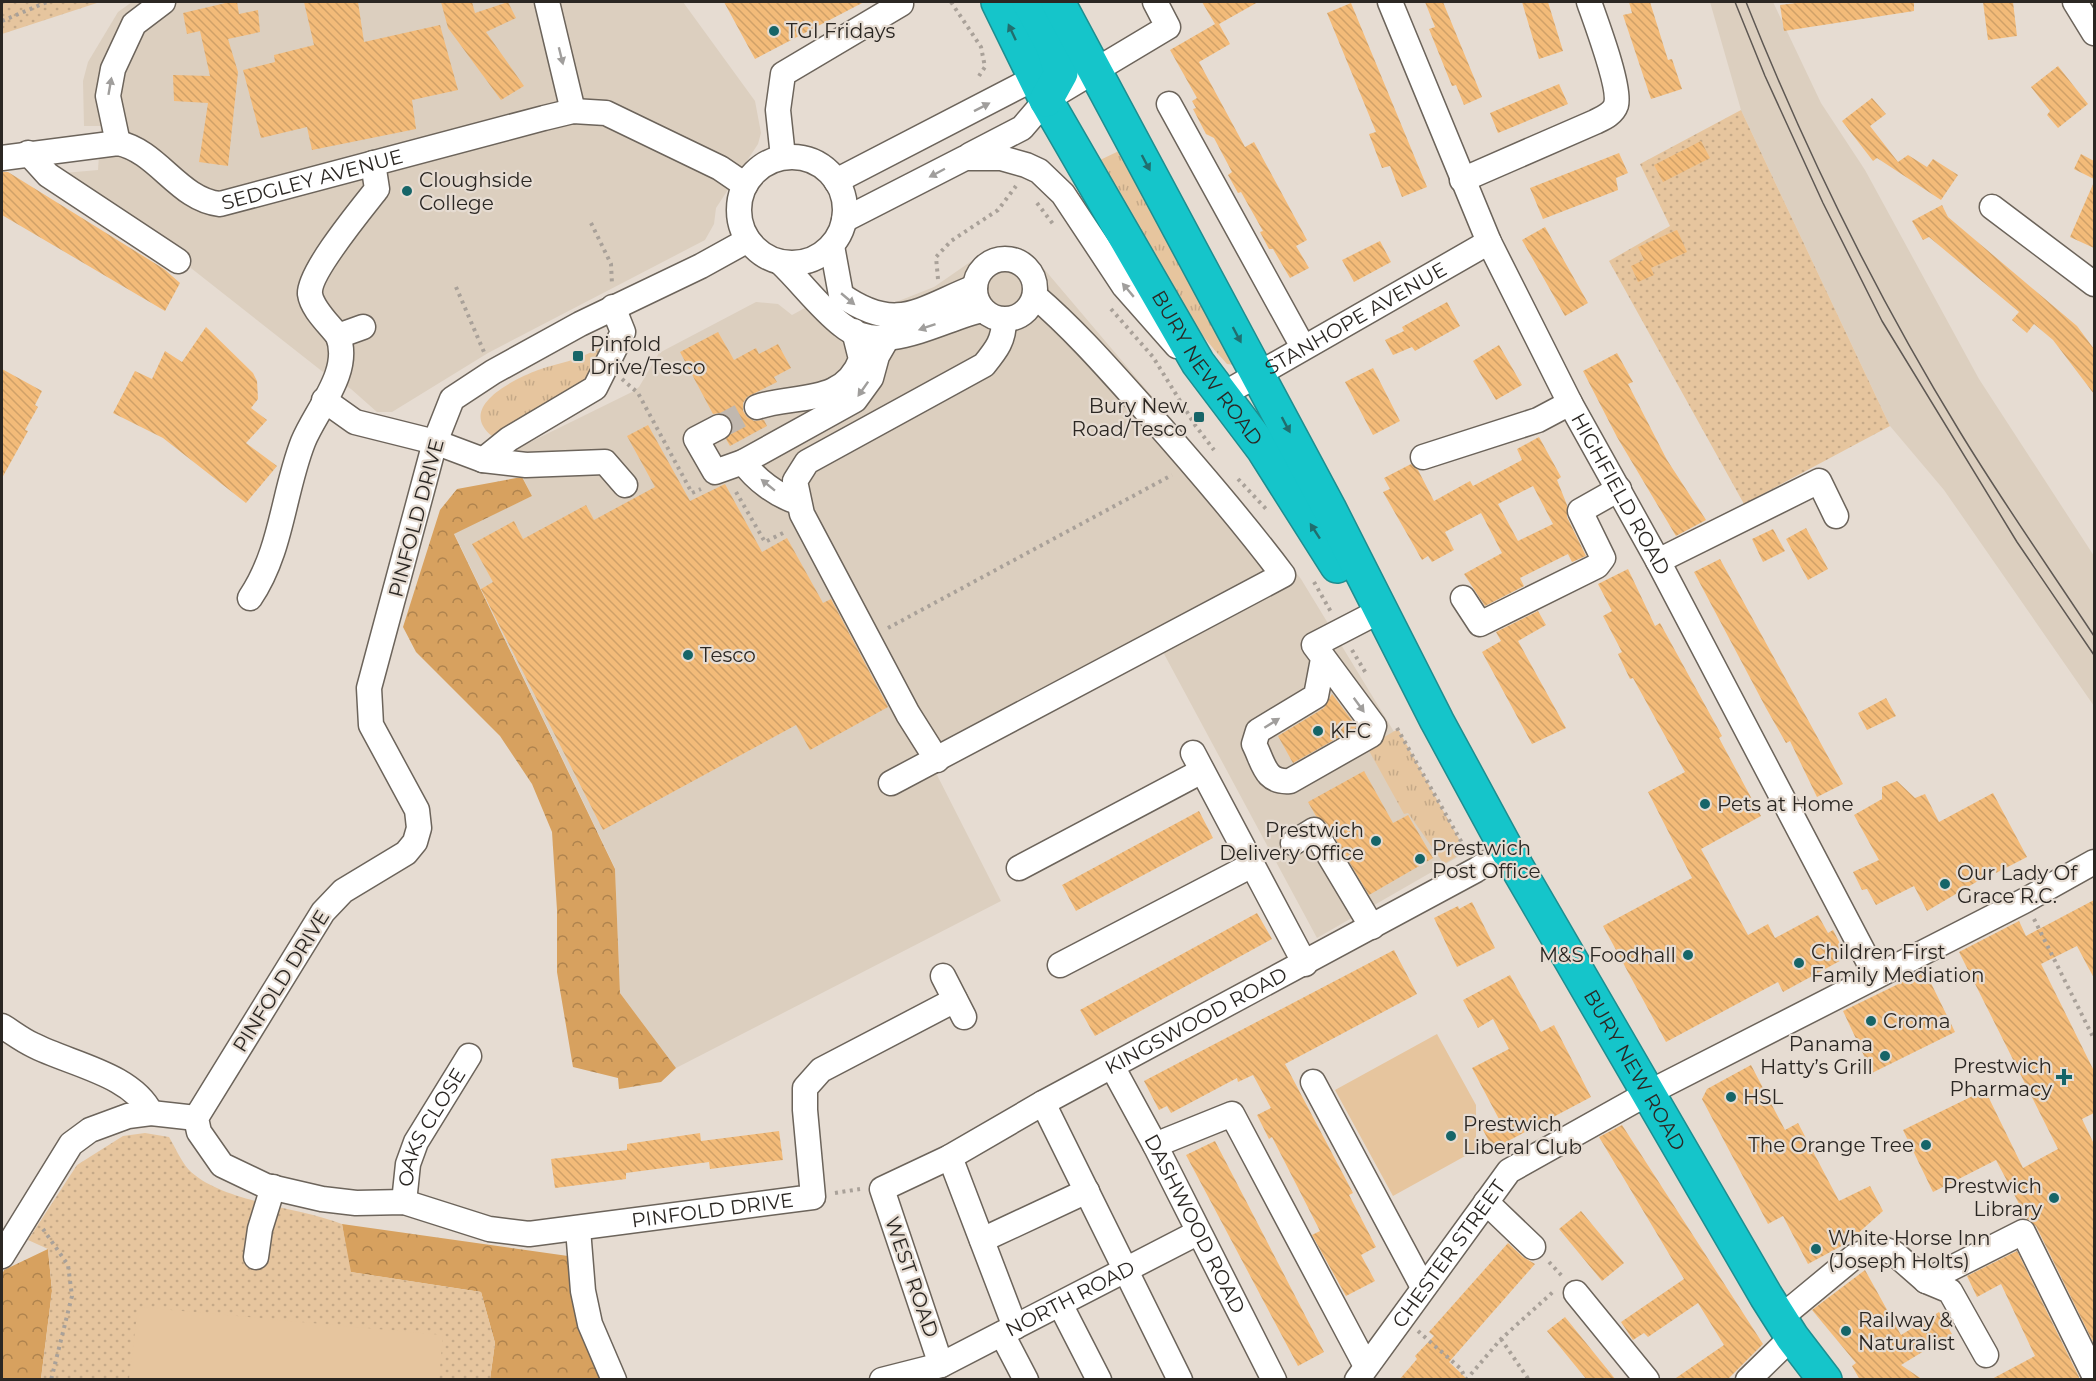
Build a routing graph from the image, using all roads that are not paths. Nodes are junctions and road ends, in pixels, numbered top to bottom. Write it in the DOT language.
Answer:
graph roads {
  1 [pos="163,2"];
  2 [pos="547,2"];
  3 [pos="900,2"];
  4 [pos="998,2"];
  5 [pos="1029,2"];
  6 [pos="1058,2"];
  7 [pos="1155,2"];
  8 [pos="1390,2"];
  9 [pos="1589,2"];
  10 [pos="2075,2"];
  11 [pos="2094,33"];
  12 [pos="1095,71"];
  13 [pos="1047,84"];
  14 [pos="1169,104"];
  15 [pos="573,111"];
  16 [pos="118,143"];
  17 [pos="28,153"];
  18 [pos="783,157"];
  19 [pos="2,158"];
  20 [pos="966,158"];
  21 [pos="373,163"];
  22 [pos="1462,180"];
  23 [pos="836,181"];
  24 [pos="745,185"];
  25 [pos="1992,207"];
  26 [pos="844,220"];
  27 [pos="748,240"];
  28 [pos="1489,242"];
  29 [pos="832,246"];
  30 [pos="178,261"];
  31 [pos="781,262"];
  32 [pos="2094,284"];
  33 [pos="975,287"];
  34 [pos="1035,296"];
  35 [pos="613,307"];
  36 [pos="993,315"];
  37 [pos="363,327"];
  38 [pos="854,331"];
  39 [pos="338,336"];
  40 [pos="888,337"];
  41 [pos="1303,347"];
  42 [pos="1198,363"];
  43 [pos="1258,374"];
  44 [pos="1222,395"];
  45 [pos="324,400"];
  46 [pos="1570,403"];
  47 [pos="757,407"];
  48 [pos="719,427"];
  49 [pos="435,442"];
  50 [pos="1423,457"];
  51 [pos="483,460"];
  52 [pos="743,462"];
  53 [pos="625,485"];
  54 [pos="1619,489"];
  55 [pos="798,502"];
  56 [pos="1836,516"];
  57 [pos="1658,561"];
  58 [pos="250,598"];
  59 [pos="1463,598"];
  60 [pos="1370,616"];
  61 [pos="1323,659"];
  62 [pos="1437,721"];
  63 [pos="937,760"];
  64 [pos="891,783"];
  65 [pos="1293,843"];
  66 [pos="1508,850"];
  67 [pos="2094,862"];
  68 [pos="1252,865"];
  69 [pos="1019,868"];
  70 [pos="1372,927"];
  71 [pos="1305,964"];
  72 [pos="1060,965"];
  73 [pos="943,976"];
  74 [pos="1876,976"];
  75 [pos="2,1026"];
  76 [pos="469,1056"];
  77 [pos="1113,1068"];
  78 [pos="1313,1082"];
  79 [pos="1650,1092"];
  80 [pos="1043,1103"];
  81 [pos="151,1113"];
  82 [pos="196,1118"];
  83 [pos="1155,1144"];
  84 [pos="950,1157"];
  85 [pos="273,1187"];
  86 [pos="882,1190"];
  87 [pos="1087,1191"];
  88 [pos="404,1202"];
  89 [pos="1486,1202"];
  90 [pos="578,1229"];
  91 [pos="1197,1233"];
  92 [pos="982,1240"];
  93 [pos="1533,1248"];
  94 [pos="264,1250"];
  95 [pos="2,1256"];
  96 [pos="1125,1270"];
  97 [pos="1926,1281"];
  98 [pos="1423,1287"];
  99 [pos="1571,1287"];
  100 [pos="1060,1304"];
  101 [pos="1786,1328"];
  102 [pos="1008,1331"];
  103 [pos="1986,1355"];
  104 [pos="941,1365"];
  105 [pos="1361,1373"];
  106 [pos="2094,1375"];
  107 [pos="614,1378"];
  108 [pos="1643,1378"];
  109 [pos="882,1380"];
  110 [pos="1026,1380"];
  111 [pos="1099,1380"];
  112 [pos="1180,1380"];
  113 [pos="1274,1380"];
  114 [pos="1748,1380"];
  115 [pos="1825,1380"];
  16 -- 1 [label="street, one-way"];
  2 -- 15 [label="street, one-way"];
  3 -- 18 [label="street"];
  13 -- 4 [label="highway, BURY NEW ROAD, one-way"];
  5 -- 13 [label="highway"];
  6 -- 12 [label="highway, BURY NEW ROAD"];
  7 -- 12 [label="street"];
  8 -- 22 [label="street, HIGHFIELD ROAD"];
  9 -- 22 [label="street"];
  10 -- 11 [label="street"];
  12 -- 13 [label="highway"];
  12 -- 43 [label="highway, BURY NEW ROAD, one-way"];
  13 -- 20 [label="street"];
  23 -- 13 [label="street, one-way"];
  13 -- 42 [label="highway, BURY NEW ROAD"];
  14 -- 41 [label="street"];
  15 -- 21 [label="street, SEDGLEY AVENUE"];
  15 -- 24 [label="street, SEDGLEY AVENUE"];
  16 -- 17 [label="street"];
  16 -- 21 [label="street, SEDGLEY AVENUE"];
  17 -- 19 [label="street"];
  17 -- 30 [label="street"];
  18 -- 23 [label="street"];
  18 -- 24 [label="street"];
  20 -- 26 [label="street, one-way"];
  42 -- 20 [label="street, one-way"];
  21 -- 39 [label="street"];
  22 -- 28 [label="street, HIGHFIELD ROAD"];
  23 -- 26 [label="street"];
  24 -- 27 [label="street"];
  25 -- 32 [label="street"];
  26 -- 29 [label="street"];
  27 -- 31 [label="street"];
  27 -- 35 [label="street, PINFOLD DRIVE"];
  28 -- 41 [label="street, STANHOPE AVENUE"];
  28 -- 46 [label="street, HIGHFIELD ROAD"];
  29 -- 31 [label="street"];
  29 -- 33 [label="street, one-way"];
  31 -- 38 [label="street"];
  33 -- 34 [label="street"];
  33 -- 36 [label="street"];
  34 -- 36 [label="street"];
  34 -- 63 [label="street"];
  35 -- 49 [label="street, PINFOLD DRIVE"];
  35 -- 51 [label="street"];
  36 -- 40 [label="street, one-way"];
  36 -- 55 [label="street"];
  37 -- 39 [label="street"];
  38 -- 40 [label="street"];
  38 -- 47 [label="street"];
  39 -- 45 [label="street"];
  40 -- 52 [label="street, one-way"];
  41 -- 43 [label="street, STANHOPE AVENUE"];
  42 -- 44 [label="highway, BURY NEW ROAD"];
  43 -- 44 [label="street, STANHOPE AVENUE"];
  43 -- 62 [label="highway, BURY NEW ROAD, one-way"];
  60 -- 44 [label="highway, BURY NEW ROAD, one-way"];
  45 -- 49 [label="street"];
  45 -- 58 [label="street"];
  46 -- 50 [label="street"];
  46 -- 54 [label="street, HIGHFIELD ROAD"];
  48 -- 52 [label="street"];
  49 -- 51 [label="street"];
  49 -- 82 [label="street, PINFOLD DRIVE"];
  51 -- 53 [label="street"];
  55 -- 52 [label="street, one-way"];
  54 -- 57 [label="street, HIGHFIELD ROAD"];
  54 -- 59 [label="street"];
  55 -- 63 [label="street"];
  56 -- 57 [label="street"];
  57 -- 74 [label="street, HIGHFIELD ROAD"];
  60 -- 61 [label="street"];
  60 -- 62 [label="highway, BURY NEW ROAD"];
  61 -- 61 [label="street, one-way"];
  62 -- 66 [label="highway, BURY NEW ROAD"];
  63 -- 64 [label="street"];
  65 -- 70 [label="street"];
  66 -- 70 [label="street, KINGSWOOD ROAD"];
  66 -- 79 [label="highway, BURY NEW ROAD"];
  67 -- 74 [label="street, CHESTER STREET"];
  68 -- 69 [label="street"];
  68 -- 71 [label="street"];
  68 -- 72 [label="street"];
  70 -- 71 [label="street, KINGSWOOD ROAD"];
  71 -- 77 [label="street, KINGSWOOD ROAD"];
  73 -- 90 [label="street, PINFOLD DRIVE"];
  74 -- 79 [label="street, CHESTER STREET"];
  75 -- 81 [label="street"];
  76 -- 88 [label="street, OAKS CLOSE"];
  77 -- 80 [label="street, KINGSWOOD ROAD"];
  77 -- 83 [label="street, DASHWOOD ROAD"];
  78 -- 98 [label="street"];
  79 -- 89 [label="street, CHESTER STREET"];
  79 -- 101 [label="highway, BURY NEW ROAD"];
  80 -- 84 [label="street, KINGSWOOD ROAD"];
  80 -- 87 [label="street"];
  81 -- 82 [label="street"];
  81 -- 95 [label="street"];
  82 -- 85 [label="street, PINFOLD DRIVE"];
  83 -- 91 [label="street, DASHWOOD ROAD"];
  83 -- 105 [label="street"];
  84 -- 86 [label="street, KINGSWOOD ROAD"];
  84 -- 92 [label="street"];
  85 -- 88 [label="street, PINFOLD DRIVE"];
  85 -- 94 [label="street"];
  86 -- 104 [label="street, WEST ROAD"];
  87 -- 92 [label="street"];
  87 -- 96 [label="street"];
  88 -- 90 [label="street, PINFOLD DRIVE"];
  89 -- 93 [label="street"];
  89 -- 98 [label="street, CHESTER STREET"];
  90 -- 107 [label="street"];
  91 -- 96 [label="street, NORTH ROAD"];
  91 -- 113 [label="street, DASHWOOD ROAD"];
  92 -- 102 [label="street"];
  96 -- 100 [label="street, NORTH ROAD"];
  96 -- 112 [label="street"];
  97 -- 101 [label="street"];
  97 -- 103 [label="street"];
  97 -- 106 [label="street"];
  98 -- 105 [label="street, CHESTER STREET"];
  99 -- 108 [label="street"];
  100 -- 102 [label="street, NORTH ROAD"];
  100 -- 111 [label="street"];
  101 -- 114 [label="street"];
  101 -- 115 [label="highway, BURY NEW ROAD"];
  102 -- 104 [label="street, NORTH ROAD"];
  102 -- 110 [label="street"];
  104 -- 109 [label="street, NORTH ROAD"];
}
